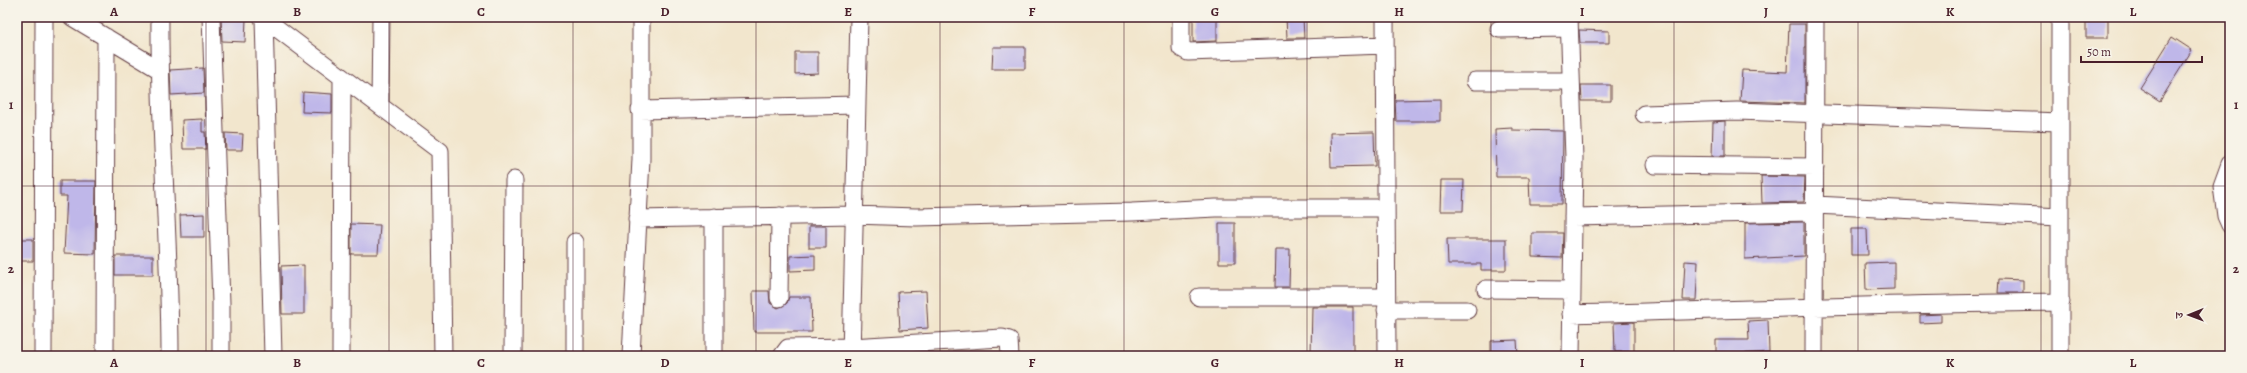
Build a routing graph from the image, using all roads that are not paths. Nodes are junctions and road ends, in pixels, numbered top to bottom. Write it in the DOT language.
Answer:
graph roads {
  1 [pos="44,17"];
  2 [pos="72,17"];
  3 [pos="160,17"];
  4 [pos="211,17"];
  5 [pos="381,17"];
  6 [pos="641,17"];
  7 [pos="859,17"];
  8 [pos="1180,17"];
  9 [pos="1385,17"];
  10 [pos="1816,17"];
  11 [pos="2060,17"];
  12 [pos="263,18"];
  13 [pos="1569,23"];
  14 [pos="1500,29"];
  15 [pos="106,38"];
  16 [pos="1385,45"];
  17 [pos="160,70"];
  18 [pos="342,78"];
  19 [pos="1475,81"];
  20 [pos="1571,81"];
  21 [pos="380,105"];
  22 [pos="857,105"];
  23 [pos="640,110"];
  24 [pos="1644,114"];
  25 [pos="1815,115"];
  26 [pos="2060,122"];
  27 [pos="2230,164"];
  28 [pos="1655,165"];
  29 [pos="1815,167"];
  30 [pos="514,180"];
  31 [pos="1386,208"];
  32 [pos="1814,208"];
  33 [pos="853,215"];
  34 [pos="780,216"];
  35 [pos="1573,216"];
  36 [pos="714,217"];
  37 [pos="2060,218"];
  38 [pos="637,219"];
  39 [pos="2230,225"];
  40 [pos="575,242"];
  41 [pos="1486,288"];
  42 [pos="1572,290"];
  43 [pos="1199,297"];
  44 [pos="779,298"];
  45 [pos="2060,302"];
  46 [pos="1386,304"];
  47 [pos="1814,308"];
  48 [pos="1467,310"];
  49 [pos="1571,314"];
  50 [pos="851,351"];
  51 [pos="42,356"];
  52 [pos="105,356"];
  53 [pos="170,356"];
  54 [pos="221,356"];
  55 [pos="273,356"];
  56 [pos="341,356"];
  57 [pos="443,356"];
  58 [pos="513,356"];
  59 [pos="575,356"];
  60 [pos="631,356"];
  61 [pos="714,356"];
  62 [pos="782,356"];
  63 [pos="1010,356"];
  64 [pos="1387,356"];
  65 [pos="1571,356"];
  66 [pos="1814,356"];
  67 [pos="2060,356"];
  1 -- 51 [label="street"];
  2 -- 15 [label="street"];
  3 -- 17 [label="street"];
  4 -- 54 [label="street"];
  5 -- 21 [label="street"];
  6 -- 23 [label="street"];
  7 -- 22 [label="street"];
  8 -- 16 [label="street"];
  9 -- 16 [label="street"];
  10 -- 25 [label="street"];
  11 -- 26 [label="street"];
  12 -- 18 [label="street"];
  12 -- 55 [label="street"];
  13 -- 14 [label="street"];
  13 -- 20 [label="street"];
  15 -- 17 [label="street"];
  15 -- 52 [label="street"];
  16 -- 31 [label="street"];
  17 -- 53 [label="street"];
  18 -- 21 [label="street"];
  18 -- 56 [label="street"];
  19 -- 20 [label="street"];
  20 -- 35 [label="street"];
  21 -- 57 [label="street"];
  22 -- 23 [label="street"];
  22 -- 33 [label="street"];
  23 -- 38 [label="street"];
  24 -- 25 [label="street"];
  25 -- 26 [label="street"];
  25 -- 29 [label="street"];
  26 -- 37 [label="street"];
  27 -- 39 [label="street"];
  28 -- 29 [label="street"];
  29 -- 32 [label="street"];
  30 -- 58 [label="street"];
  31 -- 33 [label="street"];
  31 -- 46 [label="street"];
  32 -- 35 [label="street"];
  32 -- 37 [label="street"];
  32 -- 47 [label="street"];
  33 -- 34 [label="street"];
  33 -- 50 [label="street"];
  34 -- 36 [label="street"];
  34 -- 44 [label="street"];
  35 -- 42 [label="street"];
  36 -- 38 [label="street"];
  36 -- 61 [label="street"];
  37 -- 45 [label="street"];
  38 -- 60 [label="street"];
  40 -- 59 [label="street"];
  41 -- 42 [label="street"];
  42 -- 49 [label="street"];
  43 -- 46 [label="street"];
  45 -- 47 [label="street"];
  45 -- 67 [label="street"];
  46 -- 48 [label="street"];
  46 -- 64 [label="street"];
  47 -- 49 [label="street"];
  47 -- 66 [label="street"];
  49 -- 65 [label="street"];
  50 -- 62 [label="street"];
  50 -- 63 [label="street"];
}
